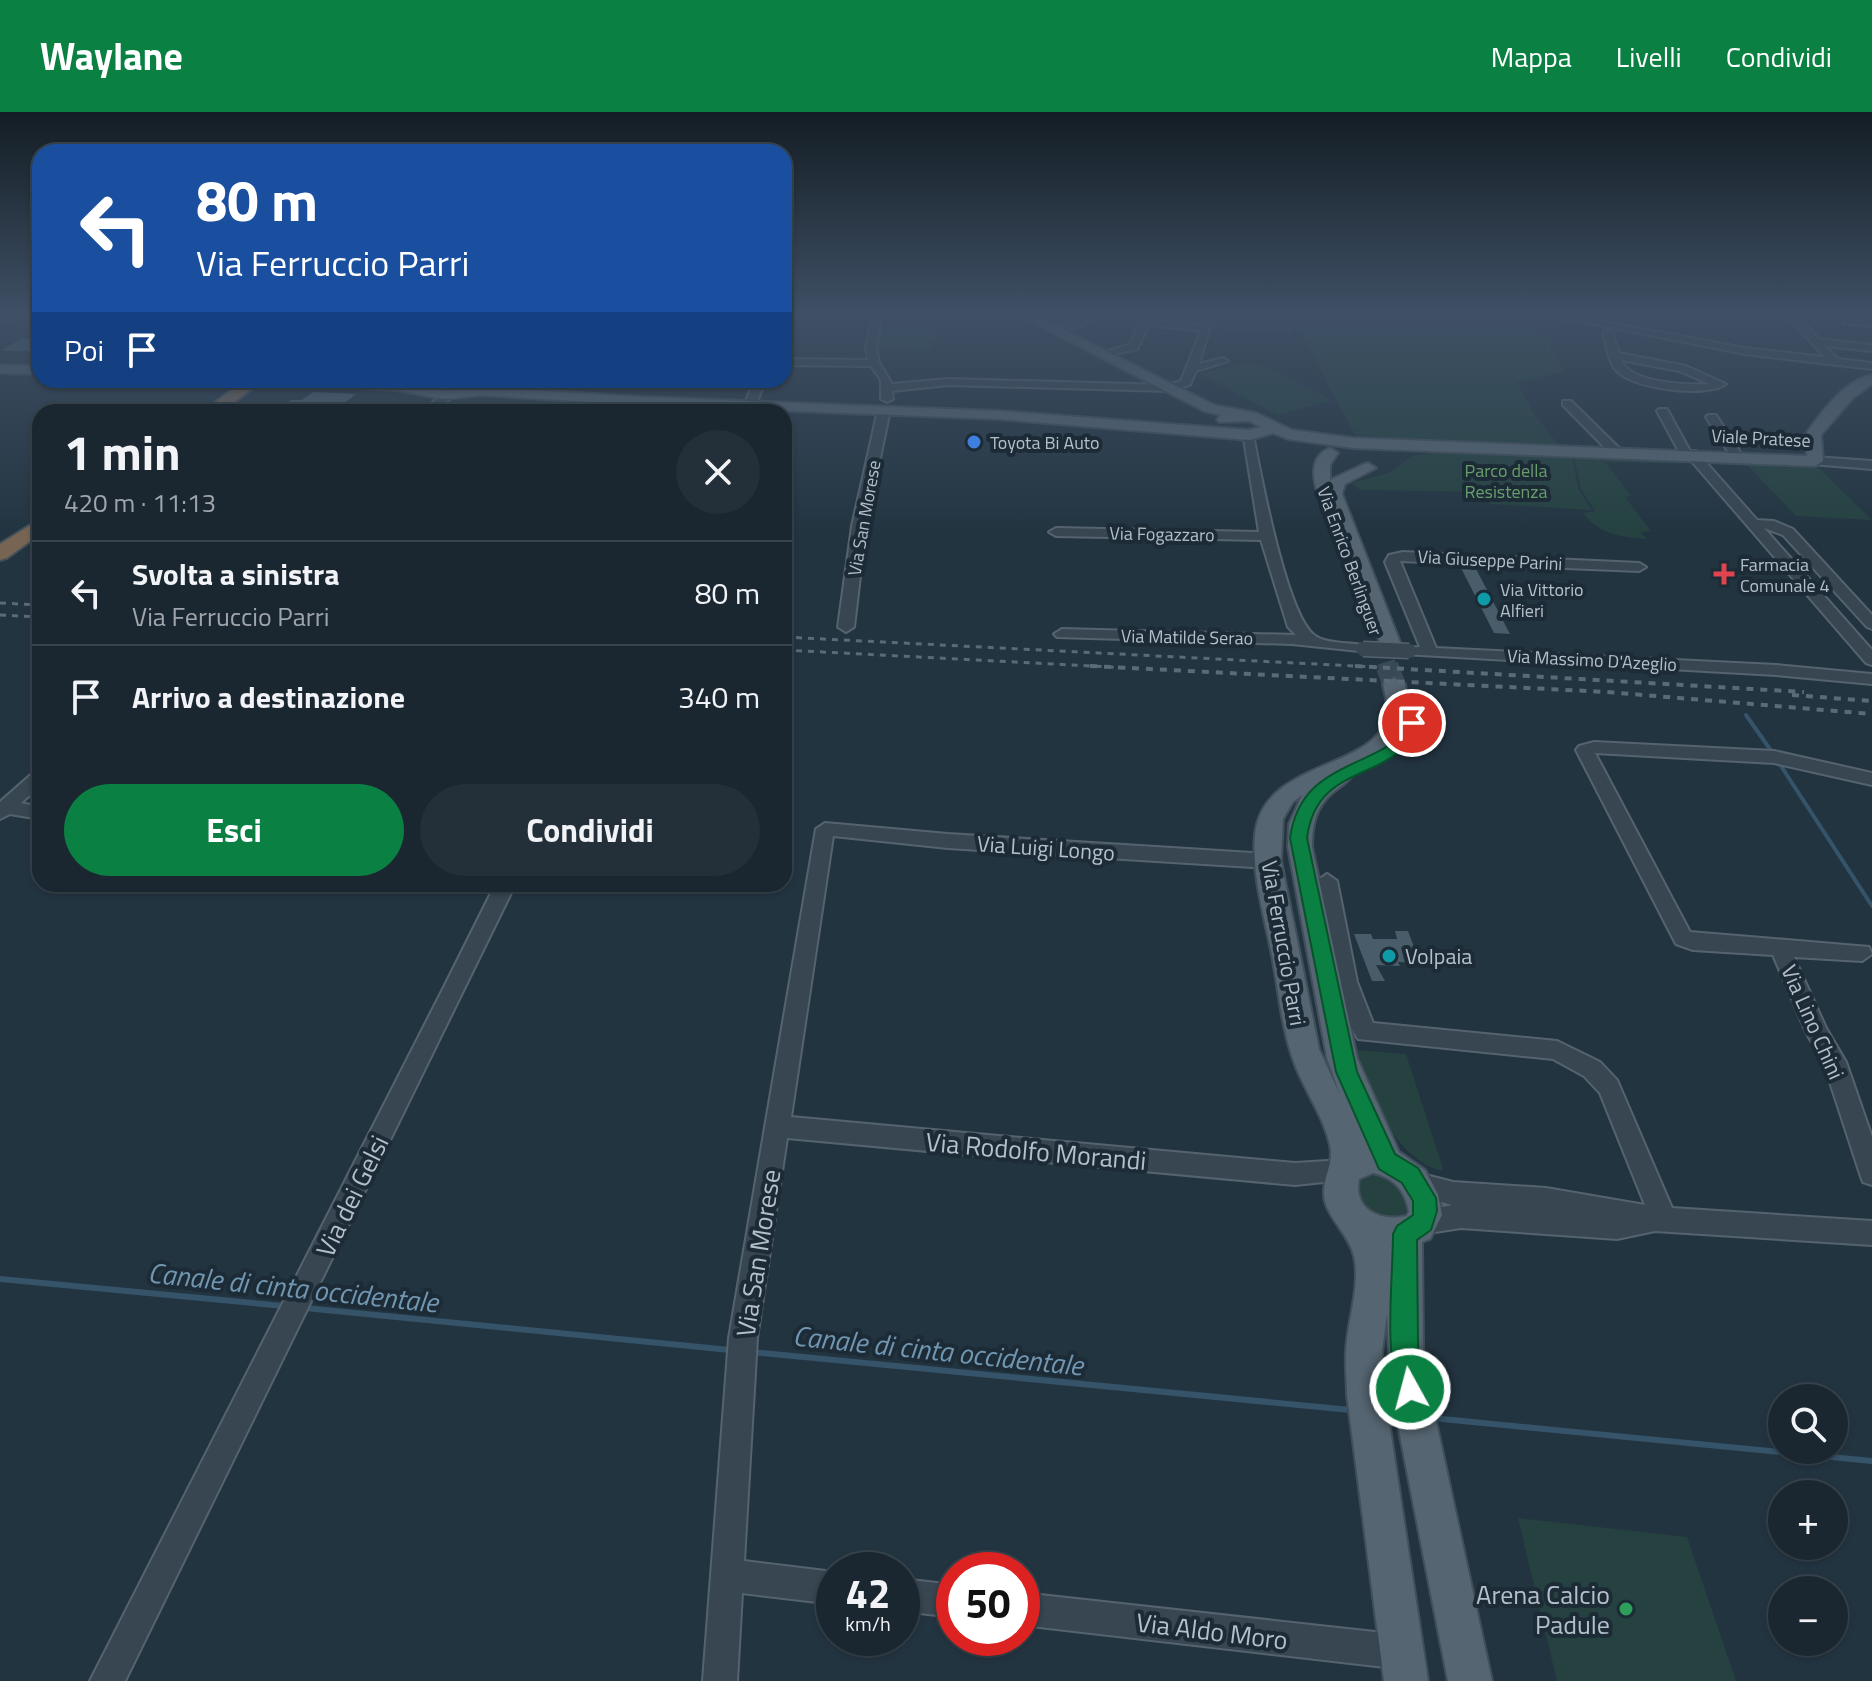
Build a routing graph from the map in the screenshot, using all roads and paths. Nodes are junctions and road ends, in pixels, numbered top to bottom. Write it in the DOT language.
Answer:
graph roads {
  1 [pos="905,386"];
  2 [pos="1103,386"];
  3 [pos="1165,386"];
  4 [pos="1174,386"];
  5 [pos="1692,386"];
  6 [pos="1717,386"];
  7 [pos="1861,386"];
  8 [pos="233,388"];
  9 [pos="237,388"];
  10 [pos="446,388"];
  11 [pos="456,388"];
  12 [pos="887,388"];
  13 [pos="1168,388"];
  14 [pos="1567,403"];
  15 [pos="207,404"];
  16 [pos="220,404"];
  17 [pos="433,404"];
  18 [pos="731,404"];
  19 [pos="792,407"];
  20 [pos="886,410"];
  21 [pos="1663,411"];
  22 [pos="1712,417"];
  23 [pos="1228,419"];
  24 [pos="1266,421"];
  25 [pos="1195,429"];
  26 [pos="1246,434"];
  27 [pos="1277,436"];
  28 [pos="1354,443"];
  29 [pos="1456,448"];
  30 [pos="1330,452"];
  31 [pos="1617,453"];
  32 [pos="1689,454"];
  33 [pos="1736,455"];
  34 [pos="1815,461"];
  35 [pos="1380,465"];
  36 [pos="1869,467"];
  37 [pos="1320,478"];
  38 [pos="1753,524"];
  39 [pos="32,531"];
  40 [pos="1056,532"];
  41 [pos="1267,536"];
  42 [pos="32,547"];
  43 [pos="0,554"];
  44 [pos="1639,567"];
  45 [pos="0,570"];
  46 [pos="846,627"];
  47 [pos="1872,627"];
  48 [pos="1848,631"];
  49 [pos="1062,634"];
  50 [pos="1312,641"];
  51 [pos="1430,652"];
  52 [pos="1391,659"];
  53 [pos="1872,660"];
  54 [pos="1872,679"];
  55 [pos="1871,779"];
  56 [pos="32,783"];
  57 [pos="3,810"];
  58 [pos="32,812"];
  59 [pos="825,829"];
  60 [pos="1269,867"];
  61 [pos="1316,876"];
  62 [pos="502,892"];
  63 [pos="1780,948"];
  64 [pos="1862,953"];
  65 [pos="778,1127"];
  66 [pos="1387,1162"];
  67 [pos="1347,1168"];
  68 [pos="1295,1174"];
  69 [pos="1872,1174"];
  70 [pos="1418,1185"];
  71 [pos="1354,1218"];
  72 [pos="1664,1220"];
  73 [pos="1414,1228"];
  74 [pos="1872,1233"];
  75 [pos="727,1575"];
  76 [pos="816,1586"];
  77 [pos="1040,1612"];
  78 [pos="1404,1667"];
  79 [pos="107,1681"];
  80 [pos="720,1681"];
  81 [pos="1470,1681"];
  1 -- 12 [label="street"];
  2 -- 13 [label="street"];
  3 -- 13 [label="main road"];
  4 -- 13 [label="street"];
  5 -- 6 [label="street"];
  7 -- 34 [label="main road"];
  8 -- 15 [label="highway"];
  9 -- 16 [label="highway"];
  10 -- 17 [label="street"];
  11 -- 18 [label="main road"];
  12 -- 20 [label="street, Via San Morese"];
  13 -- 23 [label="main road"];
  14 -- 31 [label="street"];
  19 -- 20 [label="main road"];
  20 -- 25 [label="main road"];
  20 -- 46 [label="street, Via San Morese"];
  21 -- 32 [label="street"];
  22 -- 33 [label="street"];
  23 -- 24 [label="main road, Viale Pratese"];
  23 -- 25 [label="main road"];
  23 -- 26 [label="main road"];
  24 -- 26 [label="main road"];
  24 -- 28 [label="main road, Viale Pratese"];
  25 -- 26 [label="main road"];
  26 -- 27 [label="main road"];
  26 -- 41 [label="street"];
  27 -- 30 [label="main road"];
  27 -- 37 [label="main road, Via Enrico Berlinguer"];
  28 -- 29 [label="main road, Viale Pratese"];
  28 -- 30 [label="main road, Viale Pratese"];
  28 -- 35 [label="main road, Viale Pratese"];
  29 -- 31 [label="main road, Viale Pratese"];
  29 -- 35 [label="main road, Viale Pratese"];
  30 -- 35 [label="main road"];
  30 -- 37 [label="main road, Via Enrico Berlinguer"];
  31 -- 32 [label="main road, Viale Pratese"];
  32 -- 33 [label="main road, Viale Pratese"];
  32 -- 38 [label="street"];
  33 -- 34 [label="main road, Viale Pratese"];
  34 -- 36 [label="street, Viale Pratese"];
  35 -- 52 [label="main road, Via Enrico Berlinguer"];
  37 -- 52 [label="main road, Via Enrico Berlinguer"];
  38 -- 47 [label="street"];
  38 -- 48 [label="street"];
  39 -- 43 [label="highway"];
  40 -- 41 [label="street, Via Fogazzaro"];
  41 -- 50 [label="street"];
  42 -- 45 [label="highway"];
  44 -- 51 [label="street, Via Giuseppe Parini"];
  47 -- 48 [label="street"];
  48 -- 53 [label="street"];
  49 -- 50 [label="street, Via Matilde Serao"];
  50 -- 52 [label="street, Via Massimo D'Azeglio"];
  51 -- 52 [label="street, Via Massimo D'Azeglio"];
  51 -- 54 [label="street, Via Massimo D'Azeglio"];
  52 -- 60 [label="main road, Via Ferruccio Parri"];
  52 -- 61 [label="main road, Via Ferruccio Parri"];
  55 -- 63 [label="street"];
  56 -- 57 [label="street"];
  57 -- 58 [label="street"];
  59 -- 60 [label="street, Via Luigi Longo"];
  59 -- 65 [label="street, Via San Morese"];
  60 -- 61 [label="main road"];
  60 -- 67 [label="main road, Via Ferruccio Parri"];
  61 -- 66 [label="main road, Via Ferruccio Parri"];
  61 -- 72 [label="street"];
  62 -- 79 [label="street, Via dei Gelsi"];
  63 -- 64 [label="street, Via Lino Chini"];
  63 -- 69 [label="street, Via Lino Chini"];
  65 -- 68 [label="street, Via Rodolfo Morandi"];
  65 -- 75 [label="street, Via San Morese"];
  66 -- 67 [label="main road"];
  66 -- 70 [label="main road, Via Ferruccio Parri"];
  67 -- 68 [label="street, Via Rodolfo Morandi"];
  67 -- 71 [label="main road, Via Ferruccio Parri"];
  68 -- 71 [label="street, Via Rodolfo Morandi"];
  70 -- 72 [label="street"];
  70 -- 73 [label="main road"];
  71 -- 73 [label="main road"];
  71 -- 78 [label="main road, Via Ferruccio Parri"];
  72 -- 73 [label="street"];
  72 -- 74 [label="street"];
  73 -- 81 [label="main road"];
  75 -- 76 [label="street"];
  75 -- 80 [label="street, Via San Morese"];
  77 -- 78 [label="street, Via Aldo Moro"];
}
